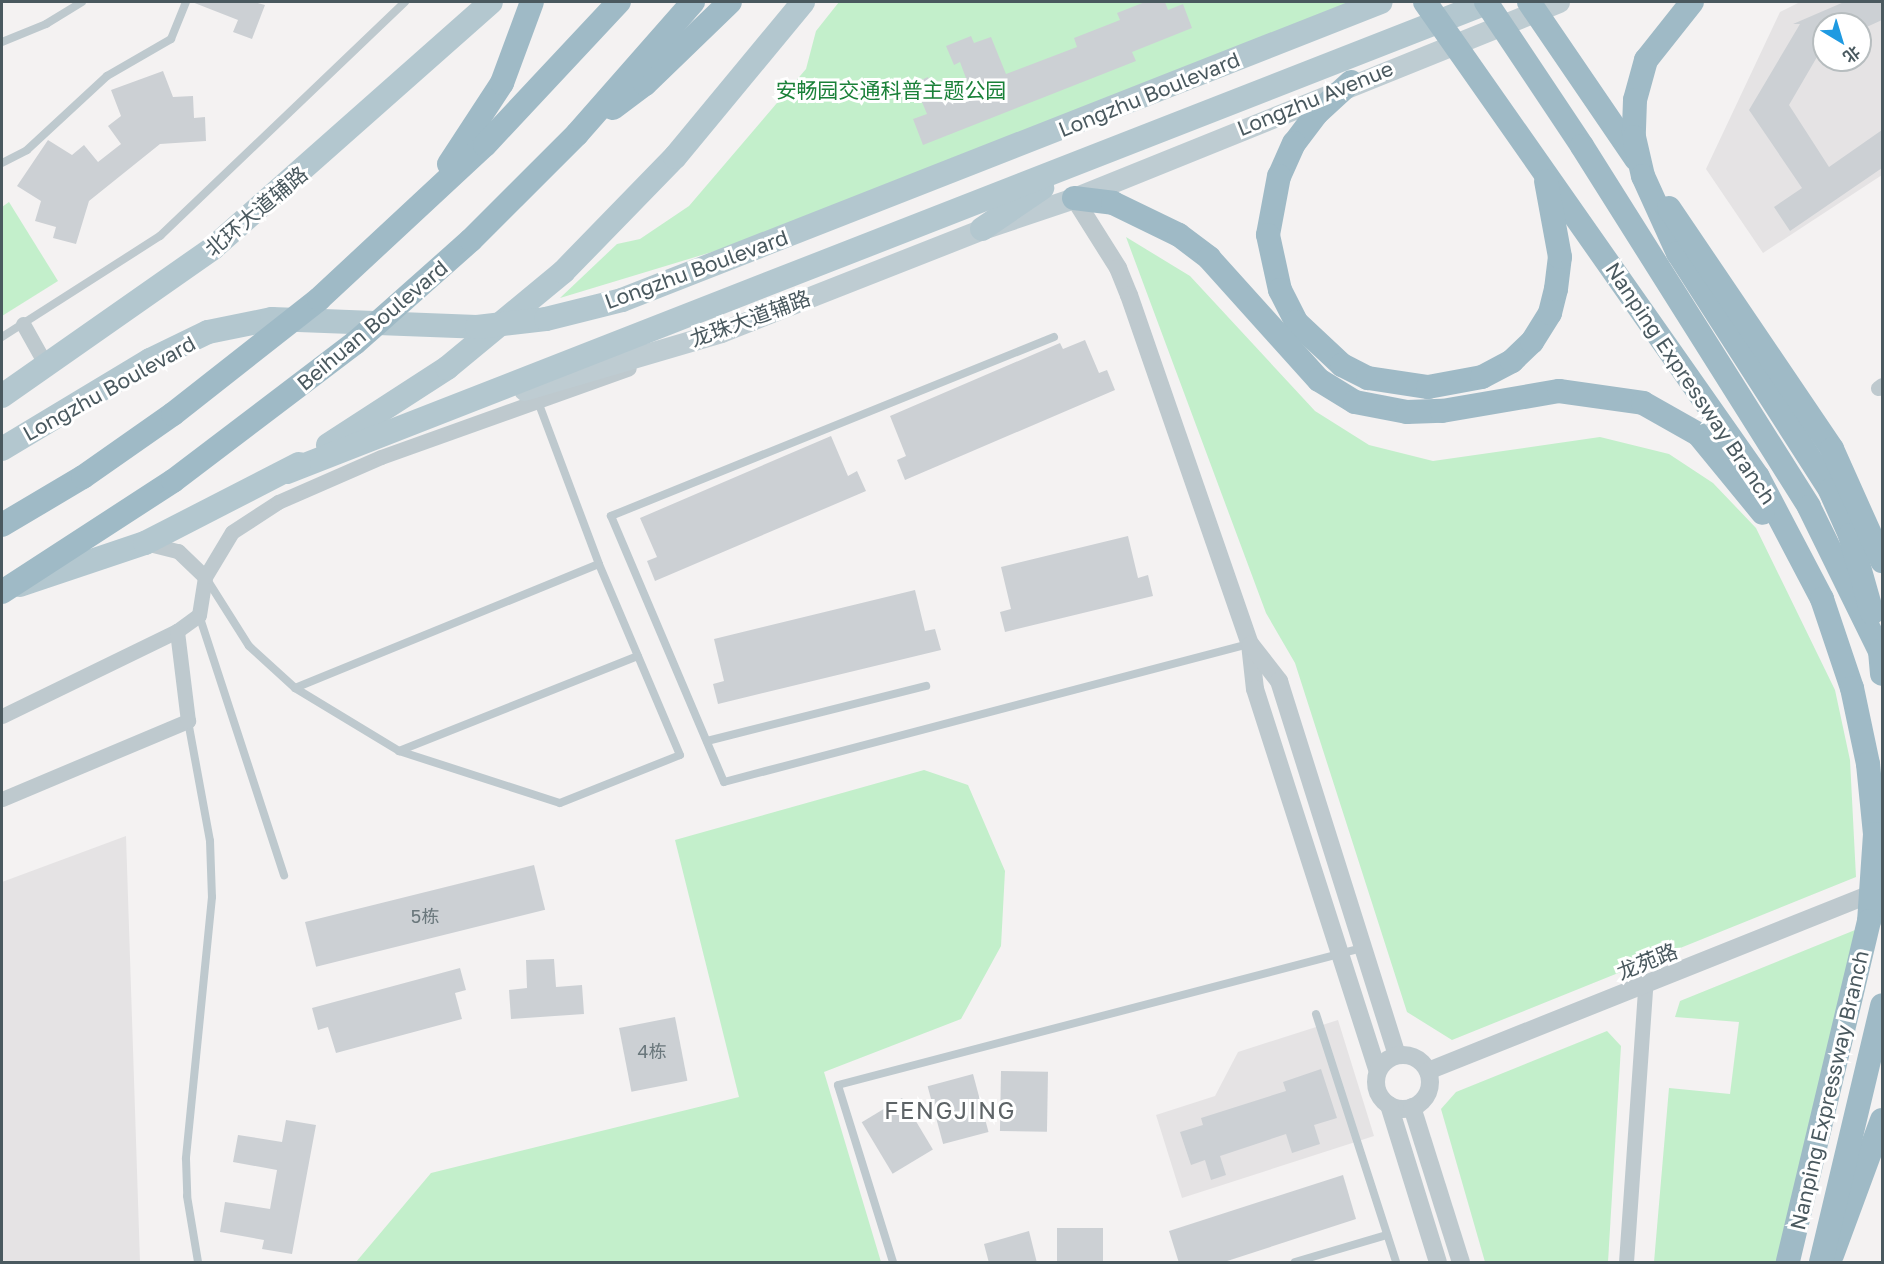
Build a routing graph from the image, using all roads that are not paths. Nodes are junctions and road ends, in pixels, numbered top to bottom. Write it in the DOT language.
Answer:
graph roads {
  1 [pos="82,2"];
  2 [pos="186,2"];
  3 [pos="405,2"];
  4 [pos="491,2"];
  5 [pos="532,2"];
  6 [pos="619,2"];
  7 [pos="693,2"];
  8 [pos="730,2"];
  9 [pos="803,2"];
  10 [pos="1382,2"];
  11 [pos="1425,2"];
  12 [pos="1487,2"];
  13 [pos="1529,2"];
  14 [pos="1559,2"];
  15 [pos="1692,2"];
  16 [pos="2,42"];
  17 [pos="1351,82"];
  18 [pos="577,134"];
  19 [pos="2,163"];
  20 [pos="1077,164"];
  21 [pos="1543,170"];
  22 [pos="1074,198"];
  23 [pos="982,229"];
  24 [pos="398,230"];
  25 [pos="23,324"];
  26 [pos="721,332"];
  27 [pos="1054,337"];
  28 [pos="2,338"];
  29 [pos="47,367"];
  30 [pos="2,396"];
  31 [pos="539,404"];
  32 [pos="420,420"];
  33 [pos="2,449"];
  34 [pos="287,472"];
  35 [pos="2,525"];
  36 [pos="145,543"];
  37 [pos="1882,561"];
  38 [pos="599,564"];
  39 [pos="205,577"];
  40 [pos="5,590"];
  41 [pos="1822,599"];
  42 [pos="199,615"];
  43 [pos="177,631"];
  44 [pos="1250,644"];
  45 [pos="638,656"];
  46 [pos="1881,663"];
  47 [pos="926,686"];
  48 [pos="296,688"];
  49 [pos="2,716"];
  50 [pos="188,721"];
  51 [pos="707,741"];
  52 [pos="399,751"];
  53 [pos="2,799"];
  54 [pos="284,875"];
  55 [pos="1882,889"];
  56 [pos="1363,947"];
  57 [pos="1340,953"];
  58 [pos="1645,987"];
  59 [pos="1882,1006"];
  60 [pos="1316,1014"];
  61 [pos="1397,1055"];
  62 [pos="1378,1071"];
  63 [pos="1428,1071"];
  64 [pos="1389,1105"];
  65 [pos="1412,1107"];
  66 [pos="1882,1120"];
  67 [pos="1387,1235"];
  68 [pos="198,1263"];
  69 [pos="893,1263"];
  70 [pos="1295,1263"];
  71 [pos="1396,1263"];
  72 [pos="1438,1263"];
  73 [pos="1461,1263"];
  74 [pos="1626,1263"];
  75 [pos="1788,1263"];
  76 [pos="1821,1263"];
  77 [pos="1829,1263"];
  1 -- 16 [label="lane"];
  2 -- 19 [label="lane"];
  3 -- 25 [label="lane"];
  4 -- 29 [label="main road, 北环大道辅路"];
  5 -- 24 [label="highway"];
  6 -- 24 [label="highway"];
  7 -- 18 [label="highway, Beihuan Boulevard"];
  8 -- 18 [label="highway"];
  9 -- 34 [label="main road"];
  10 -- 33 [label="main road, Longzhu Boulevard"];
  11 -- 21 [label="highway, Nanping Expressway Branch"];
  12 -- 20 [label="main road, Longzhu Boulevard"];
  12 -- 46 [label="highway, Nanping Expressway Branch"];
  13 -- 37 [label="highway"];
  14 -- 17 [label="main road, Longzhu Avenue"];
  15 -- 46 [label="highway"];
  17 -- 21 [label="highway"];
  17 -- 22 [label="main road, Longzhu Avenue"];
  18 -- 40 [label="highway, Beihuan Boulevard"];
  20 -- 23 [label="main road"];
  20 -- 32 [label="main road, Longzhu Boulevard"];
  21 -- 41 [label="highway, Nanping Expressway Branch"];
  22 -- 23 [label="main road, 龙珠大道辅路"];
  22 -- 41 [label="highway"];
  22 -- 44 [label="street"];
  23 -- 26 [label="main road, 龙珠大道辅路"];
  24 -- 35 [label="highway"];
  25 -- 28 [label="lane"];
  25 -- 29 [label="street"];
  26 -- 31 [label="street"];
  26 -- 32 [label="main road, 龙珠大道辅路"];
  27 -- 51 [label="lane"];
  29 -- 30 [label="main road, 北环大道辅路"];
  31 -- 38 [label="lane"];
  31 -- 39 [label="street"];
  32 -- 34 [label="main road, Longzhu Boulevard"];
  34 -- 36 [label="main road"];
  36 -- 39 [label="street"];
  36 -- 40 [label="main road"];
  38 -- 45 [label="lane"];
  38 -- 48 [label="lane"];
  39 -- 42 [label="street"];
  39 -- 48 [label="lane"];
  41 -- 75 [label="highway, Nanping Expressway Branch"];
  42 -- 43 [label="street"];
  42 -- 54 [label="lane"];
  43 -- 49 [label="street"];
  43 -- 50 [label="street"];
  44 -- 51 [label="lane"];
  44 -- 56 [label="street"];
  44 -- 57 [label="street"];
  45 -- 52 [label="lane"];
  45 -- 52 [label="lane"];
  47 -- 51 [label="lane"];
  48 -- 52 [label="lane"];
  50 -- 53 [label="street"];
  50 -- 68 [label="lane"];
  55 -- 58 [label="street, 龙苑路"];
  56 -- 57 [label="lane"];
  56 -- 61 [label="street"];
  57 -- 62 [label="street"];
  57 -- 69 [label="lane"];
  58 -- 63 [label="street, 龙苑路"];
  58 -- 74 [label="street"];
  59 -- 76 [label="highway, Nanping Expressway Branch"];
  60 -- 67 [label="lane"];
  61 -- 62 [label="street"];
  61 -- 63 [label="street"];
  62 -- 64 [label="street"];
  63 -- 65 [label="street"];
  64 -- 65 [label="street"];
  64 -- 72 [label="street"];
  65 -- 73 [label="street"];
  66 -- 77 [label="highway"];
  67 -- 70 [label="lane"];
  67 -- 71 [label="lane"];
}
